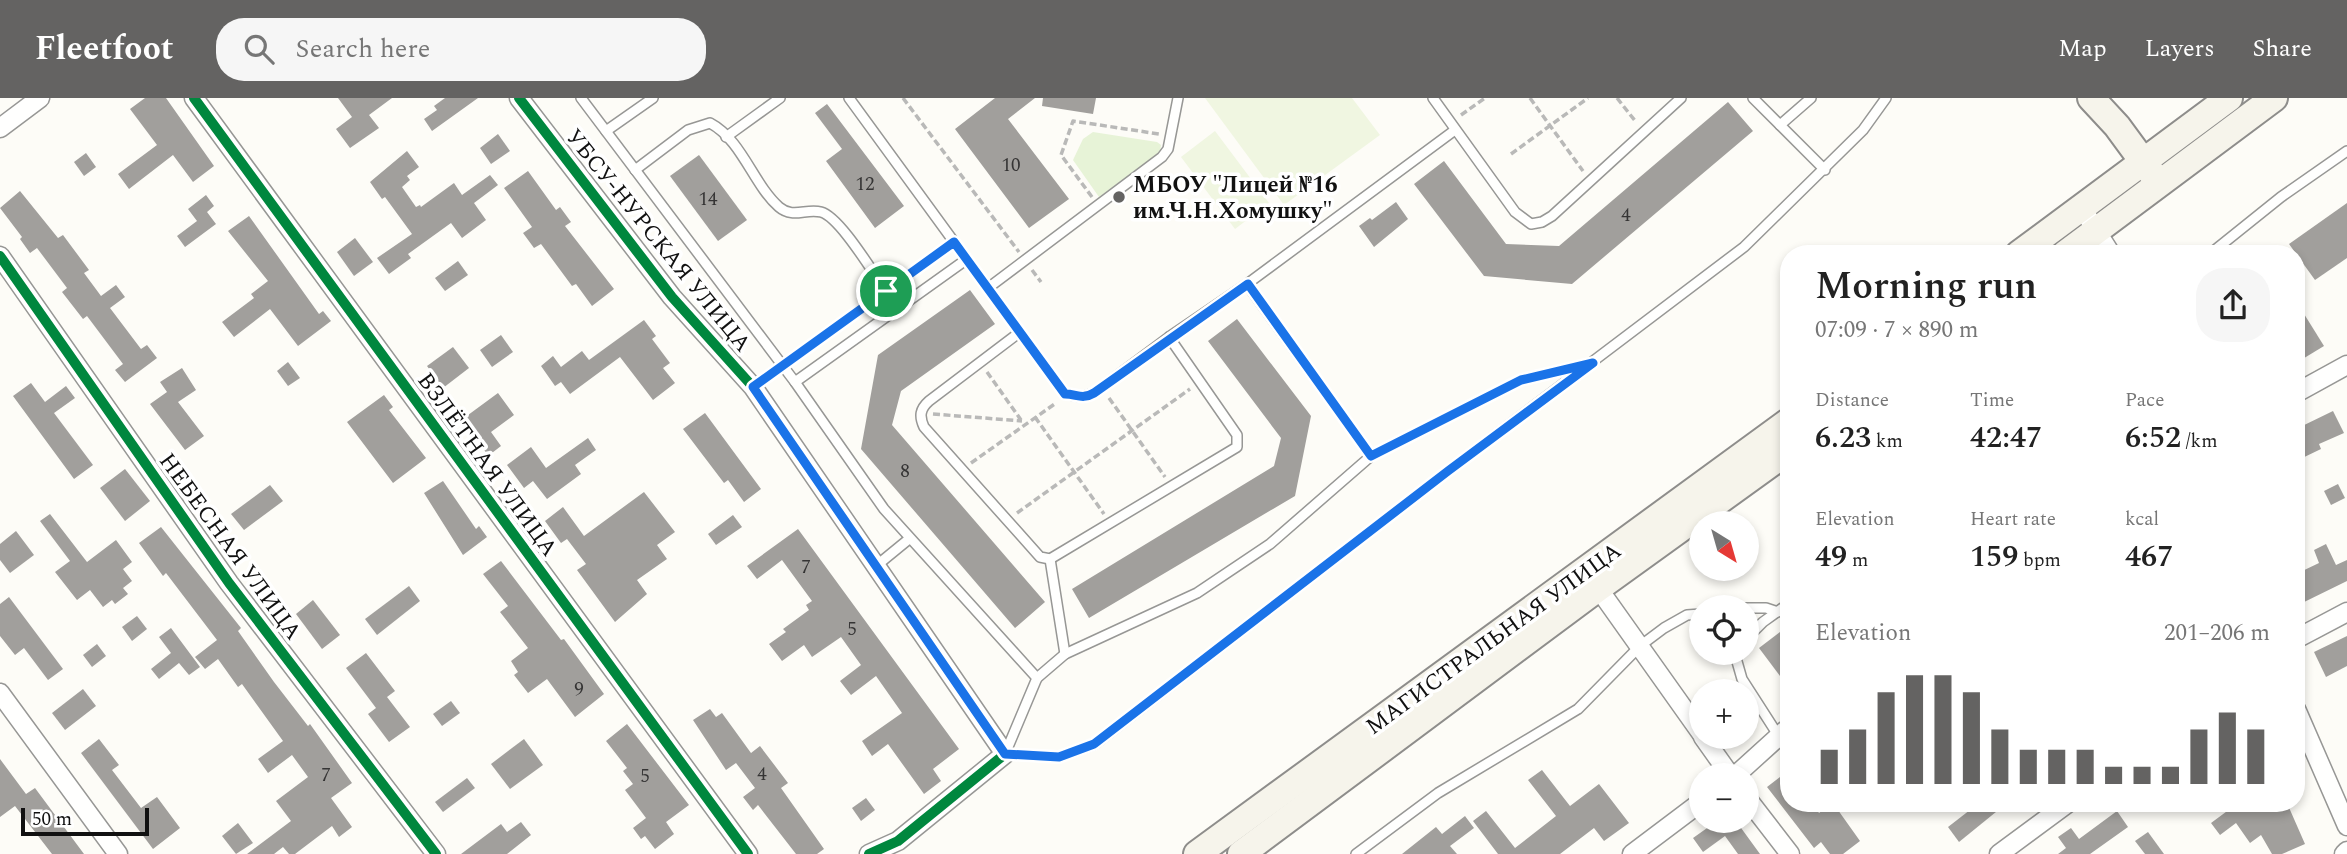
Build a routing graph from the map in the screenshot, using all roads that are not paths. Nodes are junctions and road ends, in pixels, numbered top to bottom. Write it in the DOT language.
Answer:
graph roads {
  1 [pos="40,98"];
  2 [pos="194,98"];
  3 [pos="519,98"];
  4 [pos="581,98"];
  5 [pos="653,98"];
  6 [pos="780,98"];
  7 [pos="849,98"];
  8 [pos="1178,98"];
  9 [pos="1433,98"];
  10 [pos="1681,98"];
  11 [pos="1752,98"];
  12 [pos="1811,98"];
  13 [pos="1886,98"];
  14 [pos="2091,98"];
  15 [pos="2229,98"];
  16 [pos="2274,98"];
  17 [pos="1780,125"];
  18 [pos="1453,126"];
  19 [pos="0,128"];
  20 [pos="606,131"];
  21 [pos="726,137"];
  22 [pos="2347,151"];
  23 [pos="2143,161"];
  24 [pos="635,170"];
  25 [pos="1825,170"];
  26 [pos="2160,184"];
  27 [pos="2082,208"];
  28 [pos="2098,230"];
  29 [pos="954,242"];
  30 [pos="2031,245"];
  31 [pos="2077,245"];
  32 [pos="2106,245"];
  33 [pos="2221,245"];
  34 [pos="0,256"];
  35 [pos="967,259"];
  36 [pos="1248,284"];
  37 [pos="988,288"];
  38 [pos="886,291"];
  39 [pos="1020,332"];
  40 [pos="1169,337"];
  41 [pos="1593,363"];
  42 [pos="782,365"];
  43 [pos="2347,365"];
  44 [pos="795,382"];
  45 [pos="753,387"];
  46 [pos="2305,388"];
  47 [pos="1780,428"];
  48 [pos="1371,456"];
  49 [pos="1780,458"];
  50 [pos="909,539"];
  51 [pos="1050,559"];
  52 [pos="876,566"];
  53 [pos="1598,588"];
  54 [pos="1759,608"];
  55 [pos="1778,612"];
  56 [pos="2347,612"];
  57 [pos="1689,615"];
  58 [pos="1759,628"];
  59 [pos="2305,634"];
  60 [pos="1640,646"];
  61 [pos="1065,654"];
  62 [pos="1739,665"];
  63 [pos="1037,678"];
  64 [pos="0,694"];
  65 [pos="1689,716"];
  66 [pos="1780,728"];
  67 [pos="2305,730"];
  68 [pos="1780,735"];
  69 [pos="1005,754"];
  70 [pos="1750,763"];
  71 [pos="1689,811"];
  72 [pos="2056,812"];
  73 [pos="1759,814"];
  74 [pos="2347,826"];
  75 [pos="118,854"];
  76 [pos="436,854"];
  77 [pos="748,854"];
  78 [pos="869,854"];
  79 [pos="1196,854"];
  80 [pos="1241,854"];
  81 [pos="1356,854"];
  82 [pos="1632,854"];
  83 [pos="1790,854"];
  84 [pos="1999,854"];
  1 -- 19 [label="street"];
  2 -- 77 [label="street, ВЗЛЁТНАЯ УЛИЦА"];
  3 -- 45 [label="street, УБСУ-НУРСКАЯ УЛИЦА"];
  4 -- 20 [label="lane"];
  5 -- 20 [label="lane"];
  6 -- 21 [label="lane"];
  7 -- 29 [label="lane"];
  8 -- 37 [label="lane"];
  9 -- 18 [label="lane"];
  10 -- 18 [label="lane"];
  11 -- 17 [label="lane"];
  12 -- 17 [label="lane"];
  13 -- 25 [label="lane"];
  14 -- 23 [label="main road"];
  15 -- 23 [label="main road"];
  16 -- 26 [label="main road"];
  17 -- 25 [label="lane"];
  18 -- 36 [label="lane"];
  20 -- 24 [label="lane"];
  21 -- 24 [label="lane"];
  21 -- 38 [label="lane"];
  22 -- 33 [label="lane"];
  23 -- 26 [label="main road"];
  23 -- 27 [label="main road"];
  24 -- 42 [label="lane"];
  25 -- 41 [label="lane"];
  26 -- 28 [label="main road"];
  27 -- 28 [label="street"];
  27 -- 30 [label="main road"];
  28 -- 31 [label="main road"];
  28 -- 32 [label="street"];
  29 -- 35 [label="lane"];
  29 -- 38 [label="lane"];
  34 -- 76 [label="street, НЕБЕСНАЯ УЛИЦА"];
  35 -- 37 [label="lane"];
  35 -- 44 [label="lane"];
  36 -- 40 [label="lane"];
  36 -- 48 [label="lane"];
  37 -- 39 [label="lane"];
  38 -- 42 [label="lane"];
  39 -- 40 [label="lane"];
  39 -- 51 [label="lane"];
  40 -- 51 [label="lane"];
  41 -- 48 [label="lane"];
  41 -- 69 [label="lane"];
  42 -- 44 [label="lane"];
  42 -- 45 [label="lane"];
  43 -- 46 [label="street"];
  44 -- 50 [label="lane"];
  45 -- 52 [label="street, УБСУ-НУРСКАЯ УЛИЦА"];
  47 -- 79 [label="main road, МАГИСТРАЛЬНАЯ УЛИЦА"];
  48 -- 61 [label="lane"];
  49 -- 53 [label="main road, МАГИСТРАЛЬНАЯ УЛИЦА"];
  50 -- 52 [label="lane"];
  50 -- 63 [label="lane"];
  51 -- 61 [label="lane"];
  52 -- 69 [label="street, УБСУ-НУРСКАЯ УЛИЦА"];
  53 -- 60 [label="street"];
  53 -- 80 [label="main road, МАГИСТРАЛЬНАЯ УЛИЦА"];
  54 -- 55 [label="lane"];
  55 -- 58 [label="lane"];
  56 -- 59 [label="street"];
  57 -- 60 [label="lane"];
  60 -- 65 [label="street"];
  60 -- 81 [label="lane"];
  61 -- 63 [label="lane"];
  62 -- 66 [label="lane"];
  63 -- 69 [label="lane"];
  64 -- 75 [label="street"];
  67 -- 74 [label="street"];
  68 -- 70 [label="street"];
  69 -- 78 [label="street"];
  71 -- 82 [label="street"];
  72 -- 84 [label="street"];
  73 -- 83 [label="street"];
}
